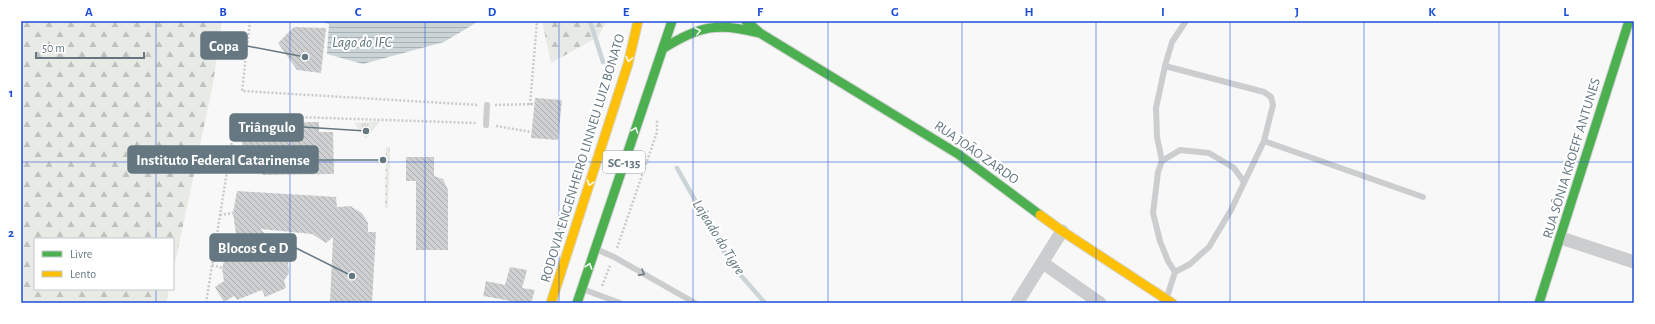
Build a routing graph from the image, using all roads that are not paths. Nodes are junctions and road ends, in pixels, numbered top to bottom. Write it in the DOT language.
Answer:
graph roads {
  1 [pos="638,21"];
  2 [pos="672,21"];
  3 [pos="746,21"];
  4 [pos="1186,21"];
  5 [pos="1629,29"];
  6 [pos="760,33"];
  7 [pos="664,48"];
  8 [pos="1165,66"];
  9 [pos="487,105"];
  10 [pos="486,125"];
  11 [pos="1264,141"];
  12 [pos="1162,160"];
  13 [pos="1244,182"];
  14 [pos="1423,197"];
  15 [pos="1062,231"];
  16 [pos="1560,238"];
  17 [pos="594,249"];
  18 [pos="1043,262"];
  19 [pos="1634,262"];
  20 [pos="1175,272"];
  21 [pos="582,289"];
  22 [pos="1169,301"];
  23 [pos="551,303"];
  24 [pos="577,303"];
  25 [pos="620,303"];
  26 [pos="696,303"];
  27 [pos="1017,303"];
  28 [pos="1100,303"];
  29 [pos="1539,303"];
  1 -- 23 [label="main road, RODOVIA ENGENHEIRO LINNEU LUIZ BONATO / SC-135, one-way"];
  2 -- 7 [label="main road, SC-135"];
  3 -- 6 [label="main road, RUA JOÃO ZARDO"];
  4 -- 8 [label="lane"];
  5 -- 16 [label="main road, RUA SÔNIA KROEFF ANTUNES"];
  7 -- 6 [label="main road, RUA JOÃO ZARDO, one-way"];
  6 -- 15 [label="main road, RUA JOÃO ZARDO"];
  17 -- 7 [label="main road, SC-135, one-way"];
  8 -- 11 [label="lane"];
  8 -- 12 [label="lane"];
  9 -- 10 [label="lane"];
  11 -- 13 [label="lane"];
  11 -- 14 [label="lane"];
  12 -- 13 [label="lane"];
  12 -- 20 [label="lane"];
  13 -- 20 [label="lane"];
  15 -- 18 [label="street"];
  15 -- 22 [label="main road, RUA JOÃO ZARDO"];
  16 -- 19 [label="street"];
  16 -- 29 [label="main road, RUA SÔNIA KROEFF ANTUNES"];
  21 -- 17 [label="main road, SC-135, one-way"];
  17 -- 26 [label="lane, one-way"];
  18 -- 27 [label="street"];
  18 -- 28 [label="street"];
  20 -- 22 [label="lane"];
  21 -- 24 [label="main road, SC-135"];
  21 -- 25 [label="lane"];
}
